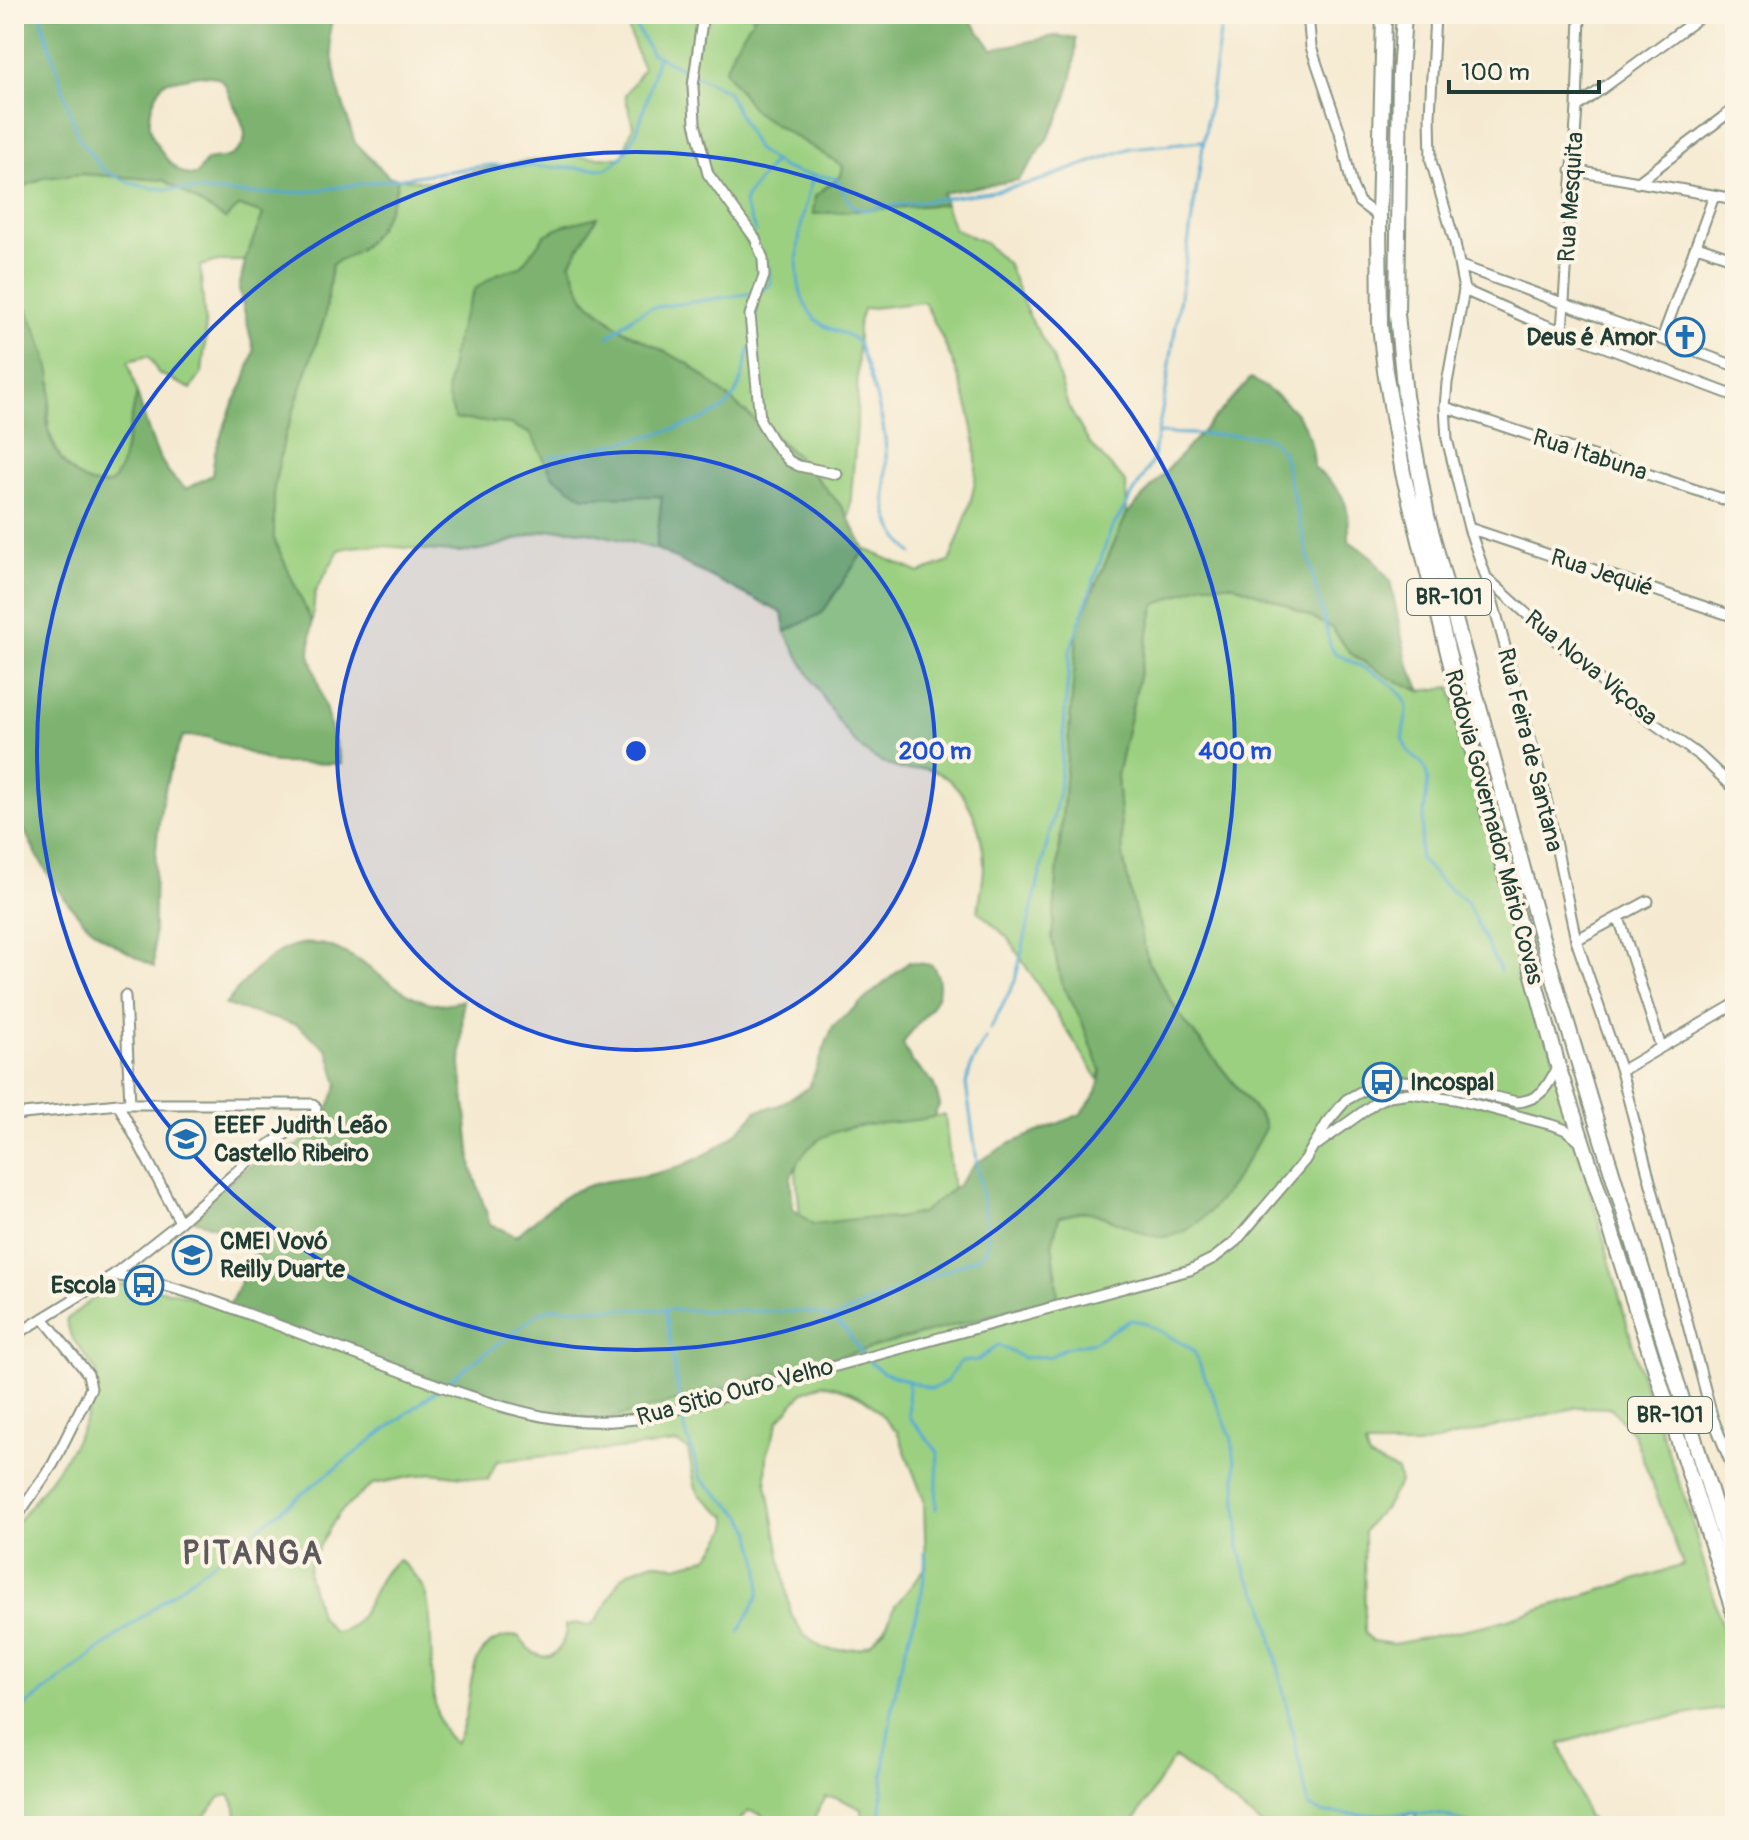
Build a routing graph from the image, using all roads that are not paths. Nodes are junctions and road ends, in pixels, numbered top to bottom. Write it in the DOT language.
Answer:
graph roads {
  1 [pos="703,14"];
  2 [pos="1308,14"];
  3 [pos="1384,14"];
  4 [pos="1404,14"];
  5 [pos="1435,14"];
  6 [pos="1580,14"];
  7 [pos="1704,14"];
  8 [pos="1577,107"];
  9 [pos="1735,108"];
  10 [pos="1571,170"];
  11 [pos="1637,183"];
  12 [pos="1714,196"];
  13 [pos="1735,199"];
  14 [pos="1379,217"];
  15 [pos="1697,246"];
  16 [pos="1735,259"];
  17 [pos="1461,266"];
  18 [pos="1464,290"];
  19 [pos="1564,304"];
  20 [pos="1562,331"];
  21 [pos="1662,339"];
  22 [pos="1735,366"];
  23 [pos="1735,396"];
  24 [pos="1445,407"];
  25 [pos="837,474"];
  26 [pos="1735,503"];
  27 [pos="1469,528"];
  28 [pos="1486,577"];
  29 [pos="1735,617"];
  30 [pos="1735,789"];
  31 [pos="1648,901"];
  32 [pos="1619,918"];
  33 [pos="1576,940"];
  34 [pos="125,996"];
  35 [pos="1735,1004"];
  36 [pos="1661,1047"];
  37 [pos="1558,1066"];
  38 [pos="1621,1071"];
  39 [pos="118,1104"];
  40 [pos="130,1104"];
  41 [pos="14,1115"];
  42 [pos="1315,1146"];
  43 [pos="1585,1148"];
  44 [pos="180,1222"];
  45 [pos="113,1275"];
  46 [pos="43,1318"];
  47 [pos="14,1336"];
  48 [pos="1735,1474"];
  49 [pos="1716,1509"];
  50 [pos="1735,1512"];
  51 [pos="14,1521"];
  52 [pos="1735,1571"];
  53 [pos="1735,1616"];
  1 -- 25 [label="street"];
  2 -- 14 [label="street"];
  3 -- 14 [label="main road, Rodovia Governador Mário Covas / BR-101"];
  4 -- 49 [label="main road, Rodovia Governador Mário Covas / BR-101"];
  5 -- 17 [label="street, Rua Feira de Santana"];
  6 -- 8 [label="street, Rua Mesquita"];
  7 -- 8 [label="street"];
  8 -- 10 [label="street, Rua Mesquita"];
  9 -- 11 [label="street"];
  10 -- 11 [label="street"];
  10 -- 19 [label="street, Rua Mesquita"];
  11 -- 12 [label="street"];
  12 -- 13 [label="street"];
  12 -- 15 [label="street"];
  14 -- 37 [label="main road, Rodovia Governador Mário Covas / BR-101"];
  15 -- 16 [label="street"];
  15 -- 21 [label="street"];
  17 -- 18 [label="street, Rua Feira de Santana"];
  17 -- 19 [label="street"];
  18 -- 20 [label="street"];
  18 -- 24 [label="street, Rua Feira de Santana"];
  19 -- 20 [label="street, Rua Mesquita"];
  19 -- 21 [label="street"];
  20 -- 23 [label="street"];
  21 -- 22 [label="street"];
  24 -- 26 [label="street, Rua Itabuna"];
  24 -- 27 [label="street, Rua Feira de Santana"];
  27 -- 28 [label="street, Rua Feira de Santana"];
  27 -- 29 [label="street, Rua Jequié"];
  28 -- 30 [label="street, Rua Nova Viçosa"];
  28 -- 33 [label="street, Rua Feira de Santana"];
  31 -- 32 [label="street"];
  32 -- 33 [label="street"];
  32 -- 36 [label="street"];
  33 -- 38 [label="street, Rua Feira de Santana"];
  34 -- 40 [label="street"];
  35 -- 36 [label="street"];
  36 -- 38 [label="street"];
  37 -- 42 [label="street, Rua Sitio Ouro Velho"];
  37 -- 43 [label="main road, Rodovia Governador Mário Covas / BR-101"];
  38 -- 48 [label="street, Rua Feira de Santana"];
  39 -- 40 [label="street"];
  39 -- 41 [label="street"];
  39 -- 44 [label="street"];
  40 -- 44 [label="street"];
  42 -- 43 [label="street, Rua Sitio Ouro Velho"];
  42 -- 45 [label="street, Rua Sitio Ouro Velho"];
  43 -- 53 [label="main road, Rodovia Governador Mário Covas / BR-101"];
  44 -- 45 [label="street"];
  45 -- 46 [label="street"];
  46 -- 47 [label="street"];
  46 -- 51 [label="street"];
  49 -- 50 [label="street"];
  49 -- 52 [label="main road, Rodovia Governador Mário Covas / BR-101"];
}
